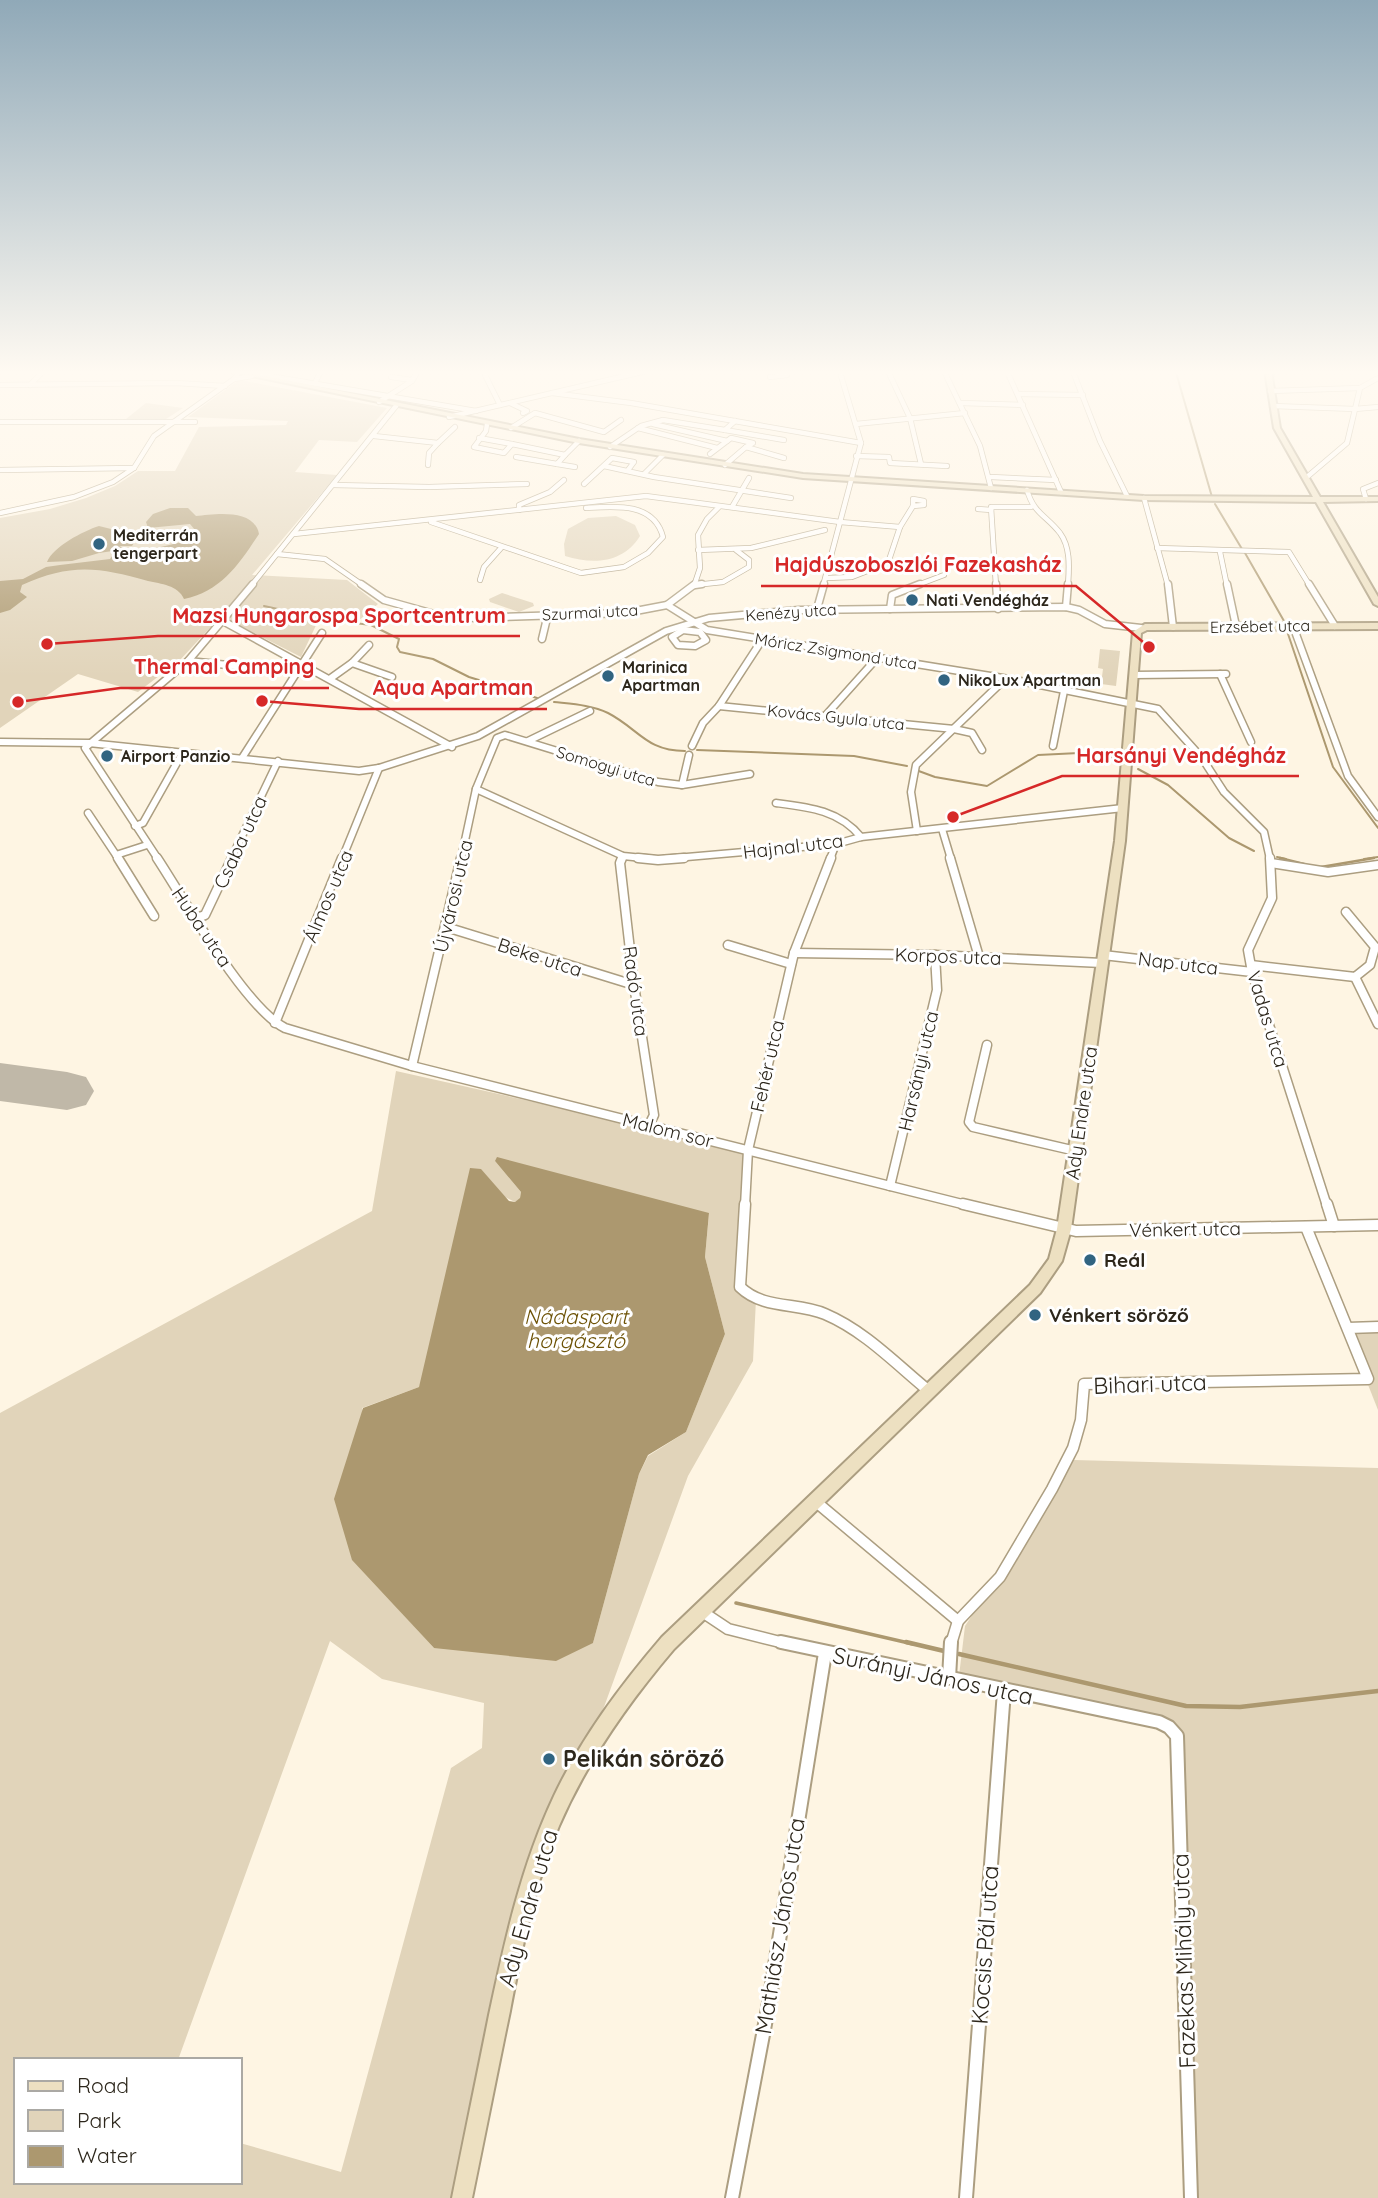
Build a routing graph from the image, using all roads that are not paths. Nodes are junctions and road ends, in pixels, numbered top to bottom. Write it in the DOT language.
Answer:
graph roads {
  1 [pos="128,472"];
  2 [pos="344,472"];
  3 [pos="598,472"];
  4 [pos="634,472"];
  5 [pos="646,472"];
  6 [pos="779,472"];
  7 [pos="851,472"];
  8 [pos="989,472"];
  9 [pos="1052,472"];
  10 [pos="1114,472"];
  11 [pos="1304,472"];
  12 [pos="1313,472"];
  13 [pos="644,474"];
  14 [pos="991,477"];
  15 [pos="1307,477"];
  16 [pos="749,478"];
  17 [pos="564,480"];
  18 [pos="849,480"];
  19 [pos="1056,480"];
  20 [pos="1378,483"];
  21 [pos="527,484"];
  22 [pos="584,484"];
  23 [pos="333,485"];
  24 [pos="991,488"];
  25 [pos="743,491"];
  26 [pos="1060,492"];
  27 [pos="1028,493"];
  28 [pos="1125,496"];
  29 [pos="791,498"];
  30 [pos="1143,498"];
  31 [pos="1366,499"];
  32 [pos="1378,499"];
  33 [pos="1318,500"];
  34 [pos="577,504"];
  35 [pos="913,506"];
  36 [pos="719,507"];
  37 [pos="732,508"];
  38 [pos="1031,508"];
  39 [pos="978,509"];
  40 [pos="519,510"];
  41 [pos="991,510"];
  42 [pos="0,513"];
  43 [pos="428,521"];
  44 [pos="840,522"];
  45 [pos="900,527"];
  46 [pos="825,530"];
  47 [pos="294,534"];
  48 [pos="501,548"];
  49 [pos="1157,548"];
  50 [pos="698,550"];
  51 [pos="736,550"];
  52 [pos="1220,552"];
  53 [pos="277,554"];
  54 [pos="944,575"];
  55 [pos="827,578"];
  56 [pos="480,580"];
  57 [pos="695,585"];
  58 [pos="1378,604"];
  59 [pos="667,605"];
  60 [pos="1066,607"];
  61 [pos="817,609"];
  62 [pos="890,609"];
  63 [pos="998,609"];
  64 [pos="548,614"];
  65 [pos="223,621"];
  66 [pos="692,622"];
  67 [pos="1335,625"];
  68 [pos="1236,626"];
  69 [pos="1293,626"];
  70 [pos="1378,626"];
  71 [pos="1173,627"];
  72 [pos="1141,628"];
  73 [pos="705,631"];
  74 [pos="322,633"];
  75 [pos="542,639"];
  76 [pos="762,640"];
  77 [pos="369,645"];
  78 [pos="878,657"];
  79 [pos="188,661"];
  80 [pos="303,663"];
  81 [pos="352,663"];
  82 [pos="297,672"];
  83 [pos="1134,675"];
  84 [pos="392,677"];
  85 [pos="331,678"];
  86 [pos="1004,680"];
  87 [pos="1064,691"];
  88 [pos="1133,703"];
  89 [pos="719,706"];
  90 [pos="590,711"];
  91 [pos="827,715"];
  92 [pos="954,729"];
  93 [pos="478,736"];
  94 [pos="494,741"];
  95 [pos="528,741"];
  96 [pos="0,742"];
  97 [pos="1251,742"];
  98 [pos="89,743"];
  99 [pos="692,746"];
  100 [pos="1053,746"];
  101 [pos="452,747"];
  102 [pos="982,750"];
  103 [pos="183,752"];
  104 [pos="689,755"];
  105 [pos="242,758"];
  106 [pos="278,761"];
  107 [pos="379,768"];
  108 [pos="750,774"];
  109 [pos="682,785"];
  110 [pos="476,789"];
  111 [pos="776,803"];
  112 [pos="1123,808"];
  113 [pos="88,813"];
  114 [pos="1378,817"];
  115 [pos="135,826"];
  116 [pos="942,829"];
  117 [pos="917,831"];
  118 [pos="861,837"];
  119 [pos="836,844"];
  120 [pos="147,845"];
  121 [pos="116,855"];
  122 [pos="623,856"];
  123 [pos="1271,863"];
  124 [pos="1378,865"];
  125 [pos="1346,912"];
  126 [pos="155,916"];
  127 [pos="197,918"];
  128 [pos="446,927"];
  129 [pos="728,944"];
  130 [pos="794,953"];
  131 [pos="935,955"];
  132 [pos="979,957"];
  133 [pos="1103,959"];
  134 [pos="791,964"];
  135 [pos="1251,968"];
  136 [pos="1355,976"];
  137 [pos="634,985"];
  138 [pos="275,1023"];
  139 [pos="1378,1024"];
  140 [pos="988,1045"];
  141 [pos="412,1066"];
  142 [pos="649,1125"];
  143 [pos="748,1150"];
  144 [pos="1076,1151"];
  145 [pos="890,1186"];
  146 [pos="1378,1225"];
  147 [pos="1334,1226"];
  148 [pos="1306,1227"];
  149 [pos="1064,1229"];
  150 [pos="1378,1327"];
  151 [pos="1348,1328"];
  152 [pos="929,1391"];
  153 [pos="815,1500"];
  154 [pos="701,1611"];
  155 [pos="958,1621"];
  156 [pos="825,1653"];
  157 [pos="948,1678"];
  158 [pos="1004,1691"];
  159 [pos="1169,1727"];
  160 [pos="462,2198"];
  161 [pos="732,2198"];
  162 [pos="966,2198"];
  163 [pos="1191,2198"];
  1 -- 42 [label="street"];
  2 -- 23 [label="street"];
  3 -- 22 [label="street"];
  4 -- 13 [label="street"];
  5 -- 13 [label="street"];
  6 -- 18 [label="street"];
  7 -- 18 [label="street"];
  8 -- 14 [label="street"];
  9 -- 19 [label="street"];
  10 -- 28 [label="street"];
  11 -- 15 [label="street"];
  12 -- 15 [label="street"];
  13 -- 25 [label="street"];
  14 -- 19 [label="street"];
  14 -- 24 [label="street"];
  15 -- 33 [label="street"];
  16 -- 25 [label="street"];
  17 -- 40 [label="street"];
  18 -- 24 [label="street"];
  18 -- 44 [label="street"];
  19 -- 26 [label="street"];
  20 -- 31 [label="street"];
  21 -- 23 [label="street"];
  23 -- 47 [label="street"];
  24 -- 27 [label="street"];
  25 -- 29 [label="street"];
  25 -- 37 [label="street"];
  26 -- 27 [label="street"];
  26 -- 28 [label="street"];
  27 -- 38 [label="street"];
  28 -- 30 [label="street"];
  30 -- 33 [label="main road"];
  30 -- 49 [label="street"];
  31 -- 32 [label="street"];
  31 -- 33 [label="street"];
  33 -- 58 [label="main road"];
  34 -- 36 [label="street"];
  34 -- 40 [label="street"];
  34 -- 48 [label="street"];
  35 -- 45 [label="street"];
  36 -- 37 [label="street"];
  36 -- 50 [label="street"];
  37 -- 44 [label="street"];
  38 -- 41 [label="street"];
  38 -- 60 [label="street"];
  39 -- 41 [label="street"];
  40 -- 43 [label="street"];
  41 -- 63 [label="street"];
  43 -- 47 [label="street"];
  43 -- 48 [label="street"];
  44 -- 45 [label="street"];
  44 -- 55 [label="street"];
  45 -- 55 [label="street"];
  46 -- 51 [label="street"];
  47 -- 53 [label="street"];
  48 -- 56 [label="street"];
  49 -- 52 [label="street"];
  49 -- 71 [label="street"];
  50 -- 51 [label="street"];
  50 -- 57 [label="street"];
  51 -- 57 [label="street"];
  52 -- 67 [label="street"];
  52 -- 68 [label="street"];
  53 -- 64 [label="street, Szurmai utca"];
  53 -- 65 [label="street"];
  54 -- 62 [label="street"];
  55 -- 61 [label="street"];
  57 -- 59 [label="street"];
  59 -- 64 [label="street, Szurmai utca"];
  59 -- 66 [label="street, Móricz Zsigmond utca"];
  60 -- 63 [label="street, Kenézy utca"];
  60 -- 72 [label="street"];
  61 -- 62 [label="street, Kenézy utca"];
  61 -- 66 [label="street, Kenézy utca"];
  62 -- 63 [label="street, Kenézy utca"];
  64 -- 75 [label="street"];
  65 -- 79 [label="street"];
  65 -- 80 [label="street"];
  66 -- 73 [label="street, Móricz Zsigmond utca"];
  66 -- 93 [label="street, Kenézy utca"];
  67 -- 69 [label="street, Erzsébet utca"];
  67 -- 70 [label="street, Erzsébet utca"];
  68 -- 69 [label="street, Erzsébet utca"];
  68 -- 71 [label="main road, Erzsébet utca"];
  69 -- 114 [label="street"];
  71 -- 72 [label="street, Erzsébet utca"];
  72 -- 83 [label="main road, Ady Endre utca"];
  73 -- 73 [label="street"];
  73 -- 76 [label="street, Móricz Zsigmond utca"];
  74 -- 80 [label="street"];
  76 -- 78 [label="street, Móricz Zsigmond utca"];
  76 -- 89 [label="street"];
  77 -- 81 [label="street"];
  78 -- 86 [label="street, Móricz Zsigmond utca"];
  78 -- 91 [label="street"];
  79 -- 82 [label="street"];
  79 -- 98 [label="street"];
  80 -- 82 [label="street"];
  80 -- 85 [label="street"];
  81 -- 84 [label="street"];
  81 -- 85 [label="street"];
  82 -- 105 [label="street"];
  83 -- 88 [label="main road, Ady Endre utca"];
  83 -- 97 [label="street"];
  85 -- 101 [label="street"];
  86 -- 87 [label="street, Móricz Zsigmond utca"];
  86 -- 92 [label="street"];
  87 -- 88 [label="street, Móricz Zsigmond utca"];
  87 -- 100 [label="street"];
  88 -- 112 [label="main road, Ady Endre utca"];
  88 -- 123 [label="street, Vadas utca"];
  89 -- 91 [label="street, Kovács Gyula utca"];
  89 -- 99 [label="street"];
  90 -- 95 [label="street"];
  91 -- 92 [label="street, Kovács Gyula utca"];
  92 -- 102 [label="street"];
  92 -- 117 [label="street"];
  93 -- 94 [label="street"];
  93 -- 101 [label="street, Kenézy utca"];
  94 -- 95 [label="street, Somogyi utca"];
  94 -- 110 [label="street, Újvárosi utca"];
  95 -- 109 [label="street, Somogyi utca"];
  96 -- 98 [label="street, Kenézy utca"];
  98 -- 103 [label="street, Kenézy utca"];
  98 -- 115 [label="street, Huba utca"];
  101 -- 107 [label="street, Kenézy utca"];
  103 -- 105 [label="street, Kenézy utca"];
  103 -- 115 [label="street"];
  104 -- 109 [label="street"];
  105 -- 106 [label="street, Kenézy utca"];
  106 -- 107 [label="street, Kenézy utca"];
  106 -- 127 [label="street, Csaba utca"];
  107 -- 138 [label="street, Álmos utca"];
  108 -- 109 [label="street, Somogyi utca"];
  110 -- 122 [label="street, Hajnal utca"];
  110 -- 128 [label="street, Újvárosi utca"];
  111 -- 118 [label="street"];
  112 -- 116 [label="street, Hajnal utca"];
  112 -- 133 [label="main road, Ady Endre utca"];
  113 -- 121 [label="street"];
  115 -- 120 [label="street, Huba utca"];
  116 -- 117 [label="street, Hajnal utca"];
  116 -- 132 [label="street"];
  117 -- 118 [label="street, Hajnal utca"];
  118 -- 119 [label="street, Hajnal utca"];
  119 -- 122 [label="street, Hajnal utca"];
  119 -- 130 [label="street, Fehér utca"];
  120 -- 121 [label="street"];
  120 -- 127 [label="street, Huba utca"];
  121 -- 126 [label="street"];
  122 -- 137 [label="street, Radó utca"];
  123 -- 124 [label="street"];
  123 -- 135 [label="street, Vadas utca"];
  125 -- 136 [label="street"];
  127 -- 138 [label="street, Huba utca"];
  128 -- 137 [label="street, Beke utca"];
  128 -- 141 [label="street, Újvárosi utca"];
  129 -- 134 [label="street"];
  130 -- 131 [label="street, Korpos utca"];
  130 -- 134 [label="street, Fehér utca"];
  131 -- 132 [label="street, Korpos utca"];
  131 -- 145 [label="street, Harsányi utca"];
  132 -- 133 [label="street, Korpos utca"];
  133 -- 135 [label="street, Nap utca"];
  133 -- 144 [label="main road, Ady Endre utca"];
  134 -- 143 [label="street, Fehér utca"];
  135 -- 136 [label="street, Nap utca"];
  135 -- 147 [label="street, Vadas utca"];
  136 -- 139 [label="street"];
  137 -- 142 [label="street, Radó utca"];
  138 -- 141 [label="street, Malom sor"];
  140 -- 144 [label="street"];
  141 -- 142 [label="street, Malom sor"];
  142 -- 143 [label="street, Malom sor"];
  143 -- 145 [label="street, Malom sor"];
  143 -- 152 [label="street, Fehér utca"];
  144 -- 149 [label="main road, Ady Endre utca"];
  145 -- 149 [label="street, Malom sor"];
  146 -- 147 [label="street, Vénkert utca"];
  147 -- 148 [label="street, Vénkert utca"];
  148 -- 149 [label="street, Vénkert utca"];
  148 -- 151 [label="street"];
  149 -- 152 [label="main road, Ady Endre utca"];
  150 -- 151 [label="street"];
  151 -- 155 [label="street, Bihari utca"];
  152 -- 153 [label="main road, Ady Endre utca"];
  153 -- 154 [label="main road, Ady Endre utca"];
  153 -- 155 [label="street"];
  154 -- 156 [label="street, Surányi János utca"];
  154 -- 160 [label="main road, Ady Endre utca"];
  155 -- 157 [label="street, Bihari utca"];
  156 -- 157 [label="street, Surányi János utca"];
  156 -- 161 [label="street, Mathiász János utca"];
  157 -- 158 [label="street, Surányi János utca"];
  158 -- 159 [label="street, Surányi János utca"];
  158 -- 162 [label="street, Kocsis Pál utca"];
  159 -- 163 [label="street, Fazekas Mihály utca"];
}
